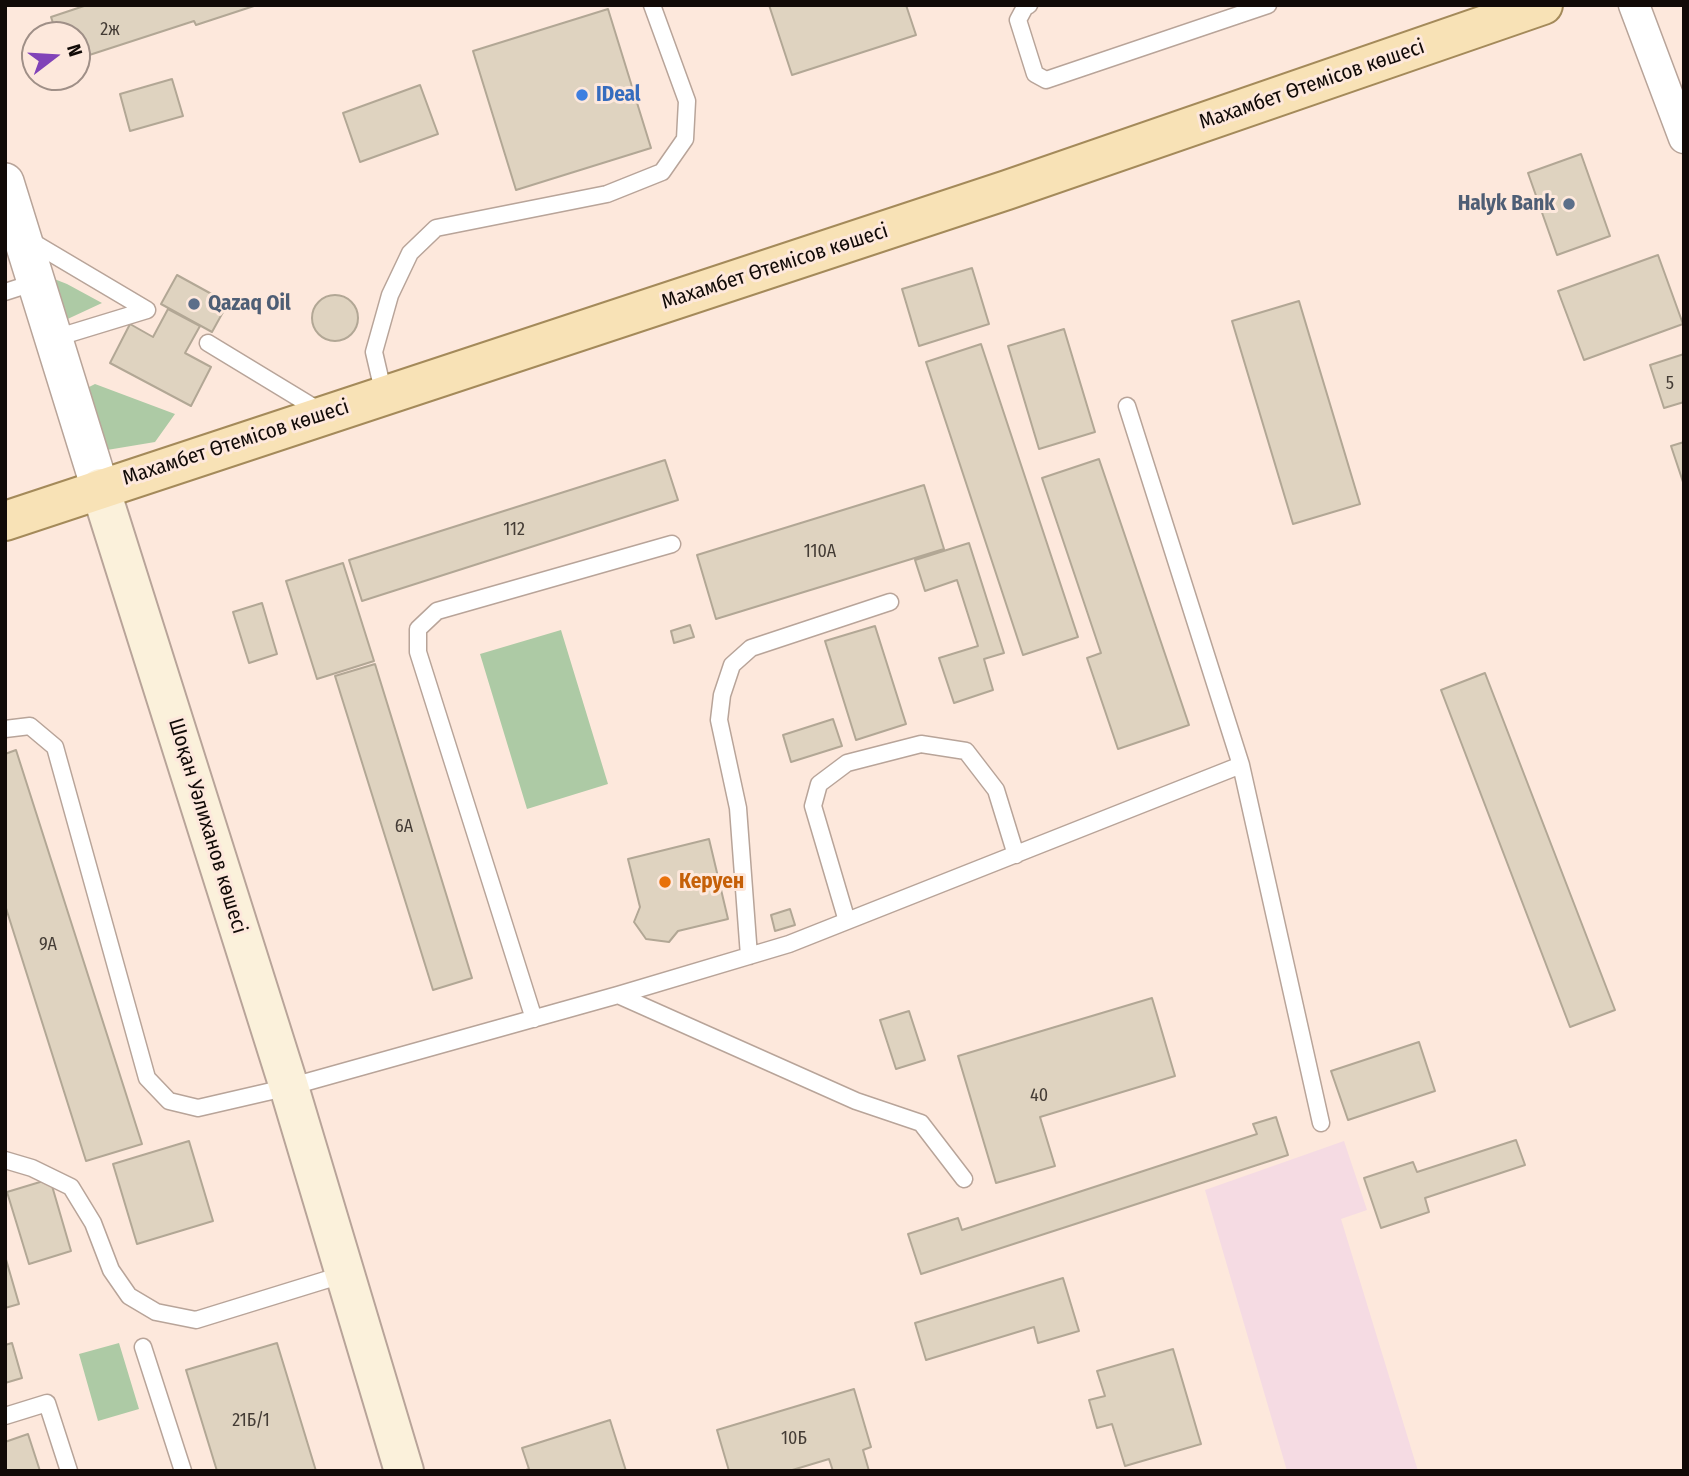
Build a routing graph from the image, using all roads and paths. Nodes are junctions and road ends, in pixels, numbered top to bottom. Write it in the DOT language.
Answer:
graph roads {
  1 [pos="652,5"];
  2 [pos="1030,5"];
  3 [pos="1268,5"];
  4 [pos="1633,5"];
  5 [pos="1535,6"];
  6 [pos="1684,138"];
  7 [pos="5,182"];
  8 [pos="22,235"];
  9 [pos="21,287"];
  10 [pos="52,339"];
  11 [pos="208,343"];
  12 [pos="384,395"];
  13 [pos="1127,407"];
  14 [pos="326,415"];
  15 [pos="100,488"];
  16 [pos="5,521"];
  17 [pos="672,544"];
  18 [pos="890,602"];
  19 [pos="5,729"];
  20 [pos="1241,765"];
  21 [pos="1016,855"];
  22 [pos="846,921"];
  23 [pos="749,956"];
  24 [pos="618,995"];
  25 [pos="534,1019"];
  26 [pos="289,1087"];
  27 [pos="1321,1123"];
  28 [pos="5,1160"];
  29 [pos="964,1179"];
  30 [pos="345,1274"];
  31 [pos="143,1347"];
  32 [pos="5,1416"];
  33 [pos="69,1471"];
  34 [pos="183,1471"];
  35 [pos="404,1471"];
  1 -- 12 [label="lane"];
  2 -- 3 [label="lane"];
  4 -- 6 [label="street"];
  5 -- 12 [label="main road, Махамбет Өтемісов көшесі"];
  7 -- 8 [label="street, Шоқан Уәлиханов көшесі"];
  8 -- 9 [label="street, Шоқан Уәлиханов көшесі"];
  8 -- 10 [label="lane"];
  9 -- 10 [label="street, Шоқан Уәлиханов көшесі"];
  10 -- 15 [label="street, Шоқан Уәлиханов көшесі"];
  11 -- 14 [label="lane"];
  12 -- 14 [label="main road, Махамбет Өтемісов көшесі"];
  13 -- 20 [label="lane"];
  14 -- 15 [label="main road, Махамбет Өтемісов көшесі"];
  15 -- 16 [label="main road, Махамбет Өтемісов көшесі"];
  15 -- 26 [label="main road, Шоқан Уәлиханов көшесі"];
  17 -- 25 [label="lane"];
  18 -- 23 [label="lane"];
  19 -- 26 [label="lane"];
  20 -- 21 [label="lane"];
  20 -- 27 [label="lane"];
  21 -- 22 [label="lane"];
  21 -- 22 [label="lane"];
  22 -- 23 [label="lane"];
  23 -- 24 [label="lane"];
  24 -- 25 [label="lane"];
  24 -- 29 [label="lane"];
  25 -- 26 [label="lane"];
  26 -- 30 [label="main road, Шоқан Уәлиханов көшесі"];
  28 -- 30 [label="lane"];
  30 -- 35 [label="main road, Шоқан Уәлиханов көшесі"];
  31 -- 34 [label="lane"];
  32 -- 33 [label="lane"];
}
